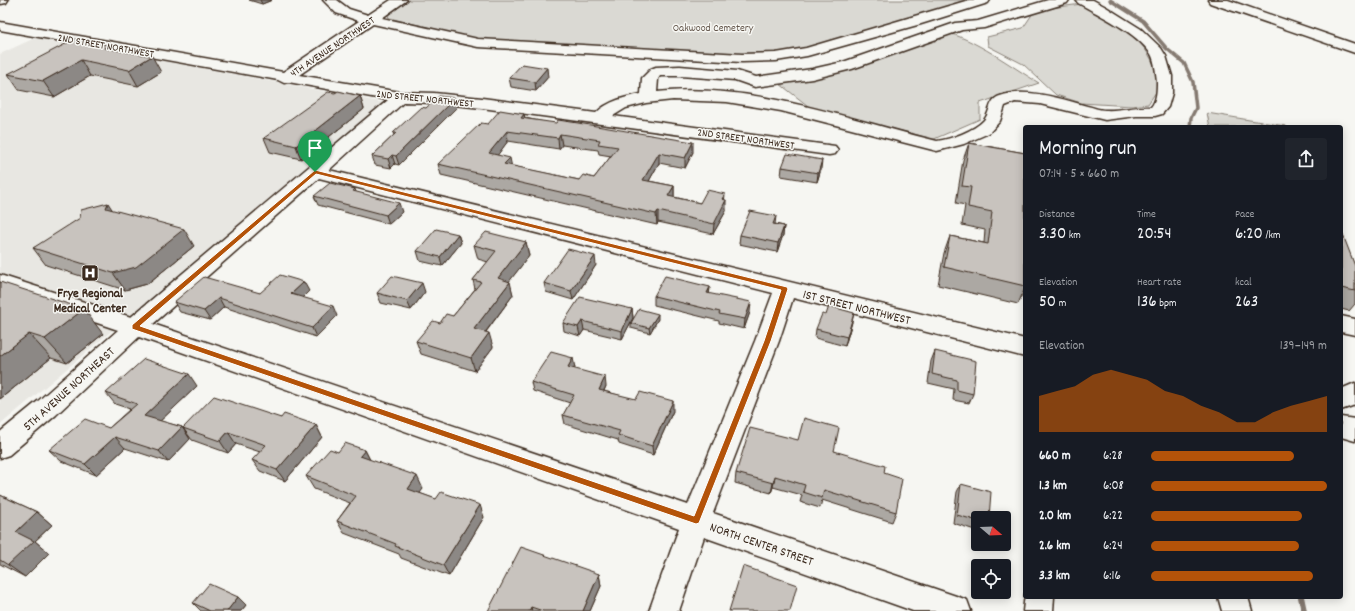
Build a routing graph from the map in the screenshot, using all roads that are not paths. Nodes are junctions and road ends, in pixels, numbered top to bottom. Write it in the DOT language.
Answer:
graph roads {
  1 [pos="330,0"];
  2 [pos="400,0"];
  3 [pos="983,0"];
  4 [pos="1062,0"];
  5 [pos="1083,0"];
  6 [pos="1218,0"];
  7 [pos="370,20"];
  8 [pos="0,26"];
  9 [pos="1355,50"];
  10 [pos="284,78"];
  11 [pos="400,97"];
  12 [pos="649,98"];
  13 [pos="600,119"];
  14 [pos="829,150"];
  15 [pos="315,172"];
  16 [pos="0,282"];
  17 [pos="785,289"];
  18 [pos="1343,324"];
  19 [pos="135,327"];
  20 [pos="1355,327"];
  21 [pos="1023,348"];
  22 [pos="1343,427"];
  23 [pos="1355,430"];
  24 [pos="0,447"];
  25 [pos="696,520"];
  26 [pos="1038,599"];
  27 [pos="1233,599"];
  28 [pos="664,611"];
  29 [pos="956,611"];
  30 [pos="1038,611"];
  31 [pos="1237,611"];
  1 -- 7 [label="street"];
  2 -- 7 [label="street, 4TH AVENUE NORTHWEST"];
  3 -- 7 [label="street"];
  4 -- 12 [label="street"];
  5 -- 12 [label="street"];
  6 -- 9 [label="street"];
  7 -- 10 [label="street, 4TH AVENUE NORTHWEST"];
  8 -- 10 [label="street, 2ND STREET NORTHWEST"];
  10 -- 11 [label="street, 2ND STREET NORTHWEST"];
  11 -- 13 [label="street, 2ND STREET NORTHWEST"];
  11 -- 15 [label="street, 5TH AVENUE NORTHEAST"];
  12 -- 13 [label="street"];
  13 -- 14 [label="street, 2ND STREET NORTHWEST"];
  15 -- 17 [label="street, 1ST STREET NORTHWEST"];
  15 -- 19 [label="street, 5TH AVENUE NORTHEAST"];
  16 -- 19 [label="street, NORTH CENTER STREET"];
  17 -- 21 [label="street, 1ST STREET NORTHWEST"];
  17 -- 25 [label="street"];
  18 -- 20 [label="street"];
  19 -- 24 [label="street, 5TH AVENUE NORTHEAST"];
  19 -- 25 [label="street, NORTH CENTER STREET"];
  22 -- 23 [label="street"];
  25 -- 28 [label="street"];
  25 -- 29 [label="street, NORTH CENTER STREET"];
  26 -- 30 [label="street"];
  27 -- 31 [label="street"];
}
